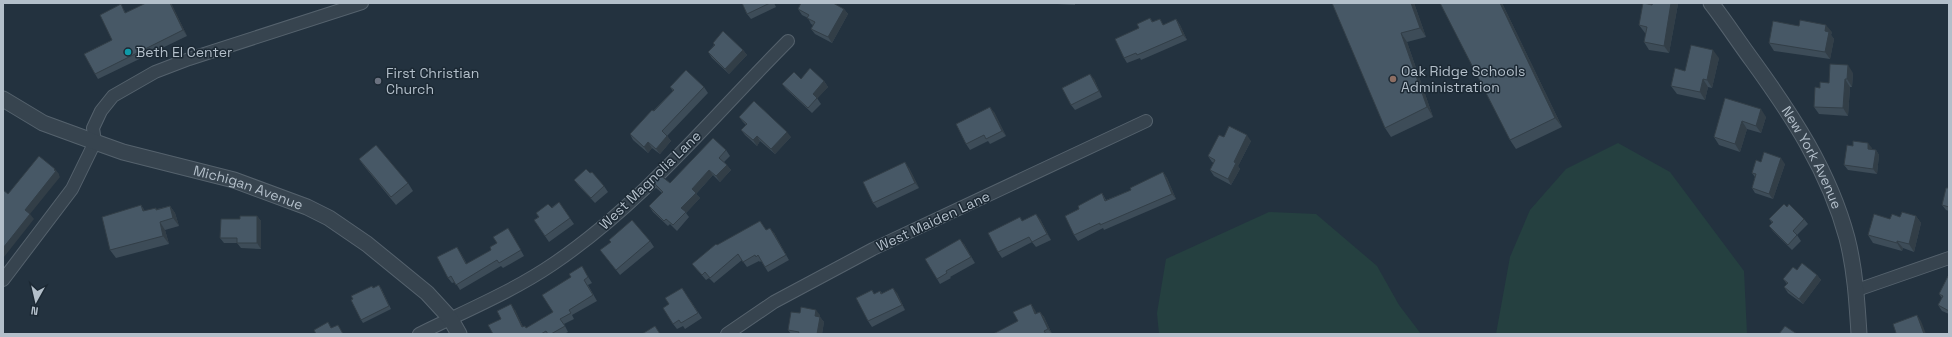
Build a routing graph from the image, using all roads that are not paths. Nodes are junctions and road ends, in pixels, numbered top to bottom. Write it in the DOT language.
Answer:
graph roads {
  1 [pos="362,3"];
  2 [pos="1711,3"];
  3 [pos="788,41"];
  4 [pos="4,101"];
  5 [pos="1146,121"];
  6 [pos="95,142"];
  7 [pos="1949,258"];
  8 [pos="3,280"];
  9 [pos="1857,290"];
  10 [pos="450,318"];
  11 [pos="419,334"];
  12 [pos="459,334"];
  13 [pos="727,334"];
  14 [pos="1859,334"];
  1 -- 6 [label="street"];
  2 -- 9 [label="street, New York Avenue"];
  3 -- 10 [label="street, West Magnolia Lane"];
  4 -- 6 [label="street, Michigan Avenue"];
  5 -- 13 [label="street, West Maiden Lane"];
  6 -- 8 [label="street"];
  6 -- 10 [label="street, Michigan Avenue"];
  7 -- 9 [label="street"];
  9 -- 14 [label="street, New York Avenue"];
  10 -- 11 [label="street, West Magnolia Lane"];
  10 -- 12 [label="street, Michigan Avenue"];
}
